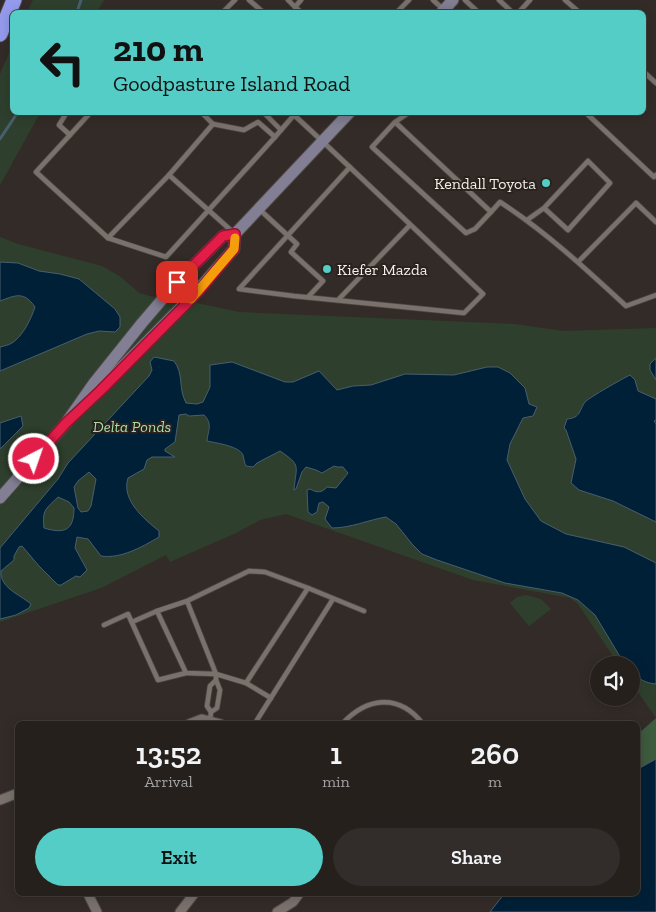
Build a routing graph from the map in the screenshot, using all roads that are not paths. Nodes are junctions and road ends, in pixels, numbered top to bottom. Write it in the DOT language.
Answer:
graph roads {
  1 [pos="14,0"];
  2 [pos="235,0"];
  3 [pos="249,0"];
  4 [pos="288,0"];
  5 [pos="301,0"];
  6 [pos="408,0"];
  7 [pos="433,0"];
  8 [pos="453,0"];
  9 [pos="464,0"];
  10 [pos="499,0"];
  11 [pos="530,0"];
  12 [pos="565,0"];
  13 [pos="295,7"];
  14 [pos="225,10"];
  15 [pos="261,10"];
  16 [pos="299,10"];
  17 [pos="399,10"];
  18 [pos="442,10"];
  19 [pos="444,10"];
  20 [pos="476,10"];
  21 [pos="510,10"];
  22 [pos="521,10"];
  23 [pos="577,10"];
  24 [pos="0,34"];
  25 [pos="646,74"];
  26 [pos="656,83"];
  27 [pos="65,115"];
  28 [pos="88,115"];
  29 [pos="204,115"];
  30 [pos="266,115"];
  31 [pos="294,115"];
  32 [pos="296,115"];
  33 [pos="347,115"];
  34 [pos="406,115"];
  35 [pos="588,115"];
  36 [pos="395,122"];
  37 [pos="213,124"];
  38 [pos="281,130"];
  39 [pos="70,135"];
  40 [pos="275,137"];
  41 [pos="323,142"];
  42 [pos="350,167"];
  43 [pos="169,175"];
  44 [pos="656,175"];
  45 [pos="544,208"];
  46 [pos="259,209"];
  47 [pos="209,211"];
  48 [pos="491,212"];
  49 [pos="528,220"];
  50 [pos="656,222"];
  51 [pos="410,225"];
  52 [pos="235,234"];
  53 [pos="287,235"];
  54 [pos="108,238"];
  55 [pos="578,262"];
  56 [pos="656,295"];
  57 [pos="308,298"];
  58 [pos="338,300"];
  59 [pos="66,423"];
  60 [pos="0,498"];
  61 [pos="308,588"];
  62 [pos="333,599"];
  63 [pos="187,601"];
  64 [pos="364,611"];
  65 [pos="157,612"];
  66 [pos="132,622"];
  67 [pos="104,625"];
  68 [pos="186,673"];
  69 [pos="216,674"];
  70 [pos="216,680"];
  71 [pos="246,683"];
  72 [pos="271,698"];
  73 [pos="211,716"];
  74 [pos="256,720"];
  75 [pos="199,721"];
  76 [pos="217,721"];
  77 [pos="346,721"];
  78 [pos="421,721"];
  79 [pos="15,794"];
  80 [pos="0,800"];
  81 [pos="89,896"];
  82 [pos="192,896"];
  83 [pos="298,896"];
  84 [pos="97,912"];
  85 [pos="180,912"];
  86 [pos="277,912"];
  1 -- 24 [label="highway"];
  2 -- 14 [label="lane"];
  3 -- 15 [label="lane"];
  4 -- 13 [label="lane"];
  5 -- 13 [label="lane"];
  6 -- 17 [label="lane"];
  7 -- 18 [label="lane"];
  8 -- 19 [label="main road"];
  9 -- 20 [label="lane"];
  10 -- 21 [label="lane"];
  11 -- 22 [label="lane"];
  12 -- 23 [label="lane"];
  13 -- 16 [label="lane"];
  25 -- 26 [label="lane"];
  27 -- 39 [label="lane"];
  28 -- 39 [label="lane"];
  29 -- 37 [label="lane"];
  30 -- 38 [label="lane"];
  31 -- 38 [label="lane"];
  32 -- 41 [label="lane"];
  33 -- 41 [label="main road"];
  34 -- 36 [label="lane"];
  35 -- 44 [label="lane"];
  36 -- 48 [label="lane"];
  36 -- 48 [label="lane"];
  37 -- 40 [label="lane"];
  37 -- 43 [label="lane"];
  38 -- 40 [label="lane"];
  39 -- 54 [label="lane"];
  40 -- 47 [label="lane"];
  41 -- 42 [label="lane"];
  41 -- 46 [label="main road"];
  42 -- 51 [label="lane"];
  42 -- 53 [label="lane"];
  43 -- 47 [label="lane"];
  43 -- 54 [label="lane"];
  45 -- 45 [label="lane"];
  45 -- 49 [label="lane"];
  46 -- 52 [label="main road"];
  46 -- 53 [label="lane"];
  47 -- 52 [label="lane"];
  47 -- 54 [label="lane"];
  48 -- 49 [label="lane"];
  49 -- 55 [label="lane"];
  50 -- 55 [label="lane"];
  51 -- 58 [label="lane"];
  51 -- 58 [label="lane"];
  52 -- 59 [label="main road"];
  52 -- 59 [label="main road"];
  53 -- 57 [label="lane"];
  53 -- 57 [label="lane"];
  55 -- 56 [label="lane"];
  57 -- 58 [label="lane"];
  59 -- 60 [label="main road"];
  61 -- 62 [label="lane"];
  61 -- 63 [label="lane"];
  61 -- 71 [label="lane"];
  62 -- 64 [label="lane"];
  62 -- 72 [label="lane"];
  63 -- 65 [label="lane"];
  63 -- 69 [label="lane"];
  65 -- 66 [label="lane"];
  65 -- 68 [label="lane"];
  66 -- 67 [label="lane"];
  66 -- 68 [label="lane"];
  68 -- 69 [label="lane"];
  69 -- 70 [label="lane"];
  69 -- 71 [label="lane"];
  70 -- 73 [label="lane"];
  70 -- 73 [label="lane"];
  71 -- 72 [label="lane"];
  72 -- 74 [label="lane"];
  73 -- 75 [label="street"];
  73 -- 76 [label="street"];
  77 -- 78 [label="lane"];
  79 -- 80 [label="street"];
  81 -- 84 [label="street"];
  82 -- 85 [label="street"];
  83 -- 86 [label="street"];
}
